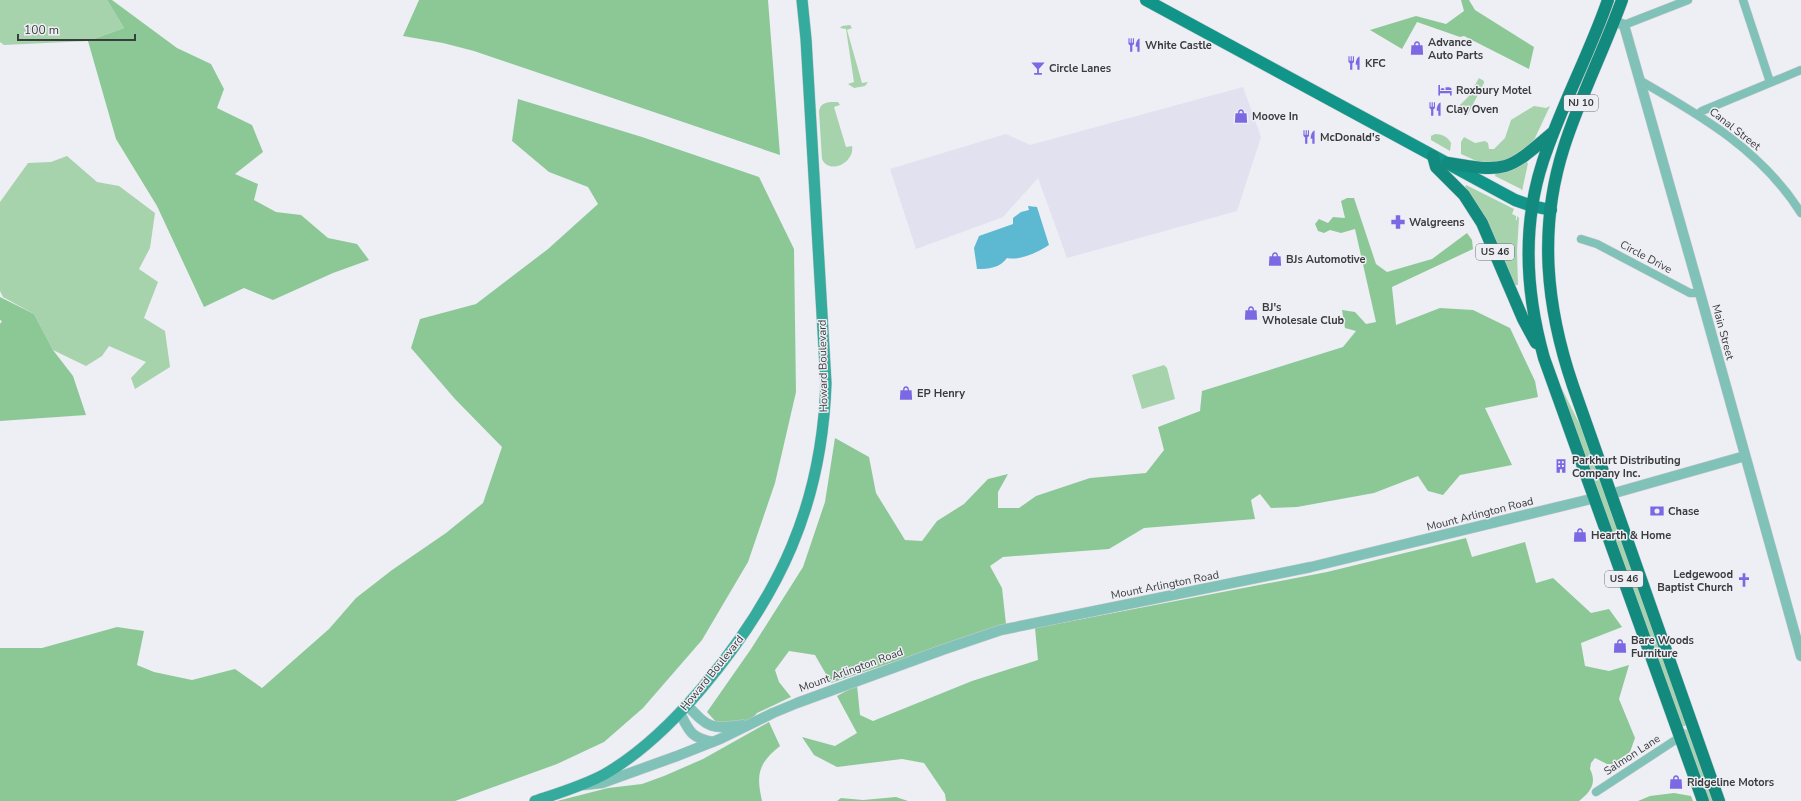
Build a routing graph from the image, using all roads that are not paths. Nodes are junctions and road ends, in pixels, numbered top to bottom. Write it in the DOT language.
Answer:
graph roads {
  1 [pos="802,0"];
  2 [pos="1146,0"];
  3 [pos="1608,0"];
  4 [pos="1622,0"];
  5 [pos="1688,0"];
  6 [pos="1743,0"];
  7 [pos="1619,23"];
  8 [pos="1801,70"];
  9 [pos="1640,80"];
  10 [pos="1770,82"];
  11 [pos="1698,114"];
  12 [pos="1553,132"];
  13 [pos="1433,156"];
  14 [pos="1448,163"];
  15 [pos="1532,206"];
  16 [pos="1551,210"];
  17 [pos="1801,213"];
  18 [pos="1581,239"];
  19 [pos="1700,293"];
  20 [pos="1544,358"];
  21 [pos="1745,456"];
  22 [pos="1611,494"];
  23 [pos="1595,498"];
  24 [pos="1800,645"];
  25 [pos="1801,656"];
  26 [pos="683,709"];
  27 [pos="749,724"];
  28 [pos="1680,737"];
  29 [pos="713,742"];
  30 [pos="581,785"];
  31 [pos="1596,792"];
  32 [pos="535,801"];
  33 [pos="1703,801"];
  34 [pos="1719,801"];
  1 -- 26 [label="main road, Howard Boulevard"];
  2 -- 13 [label="main road"];
  3 -- 12 [label="highway, NJ 10"];
  4 -- 7 [label="highway, NJ 10"];
  5 -- 7 [label="street"];
  6 -- 10 [label="street"];
  7 -- 9 [label="street, Main Street"];
  7 -- 16 [label="highway, NJ 10"];
  8 -- 10 [label="street"];
  9 -- 11 [label="street, Canal Street"];
  9 -- 19 [label="street, Main Street"];
  10 -- 11 [label="street"];
  11 -- 17 [label="street, Canal Street"];
  12 -- 14 [label="highway"];
  12 -- 15 [label="highway, NJ 10"];
  13 -- 14 [label="main road"];
  13 -- 20 [label="highway, US 46"];
  14 -- 15 [label="main road"];
  15 -- 16 [label="main road"];
  15 -- 20 [label="highway, NJ 10"];
  16 -- 22 [label="highway, US 46"];
  18 -- 19 [label="street, Circle Drive"];
  19 -- 21 [label="street, Main Street"];
  20 -- 23 [label="highway, US 46"];
  21 -- 22 [label="street"];
  21 -- 24 [label="street, Main Street"];
  22 -- 34 [label="highway, US 46"];
  23 -- 27 [label="street, Mount Arlington Road"];
  23 -- 28 [label="highway, US 46"];
  24 -- 25 [label="street, Main Street"];
  26 -- 27 [label="street, Mount Arlington Road"];
  26 -- 29 [label="street"];
  26 -- 30 [label="main road, Howard Boulevard"];
  27 -- 29 [label="street, Mount Arlington Road"];
  28 -- 31 [label="street, Salmon Lane"];
  28 -- 33 [label="highway, US 46"];
  29 -- 30 [label="street, Mount Arlington Road"];
  30 -- 32 [label="main road, Howard Boulevard"];
}
